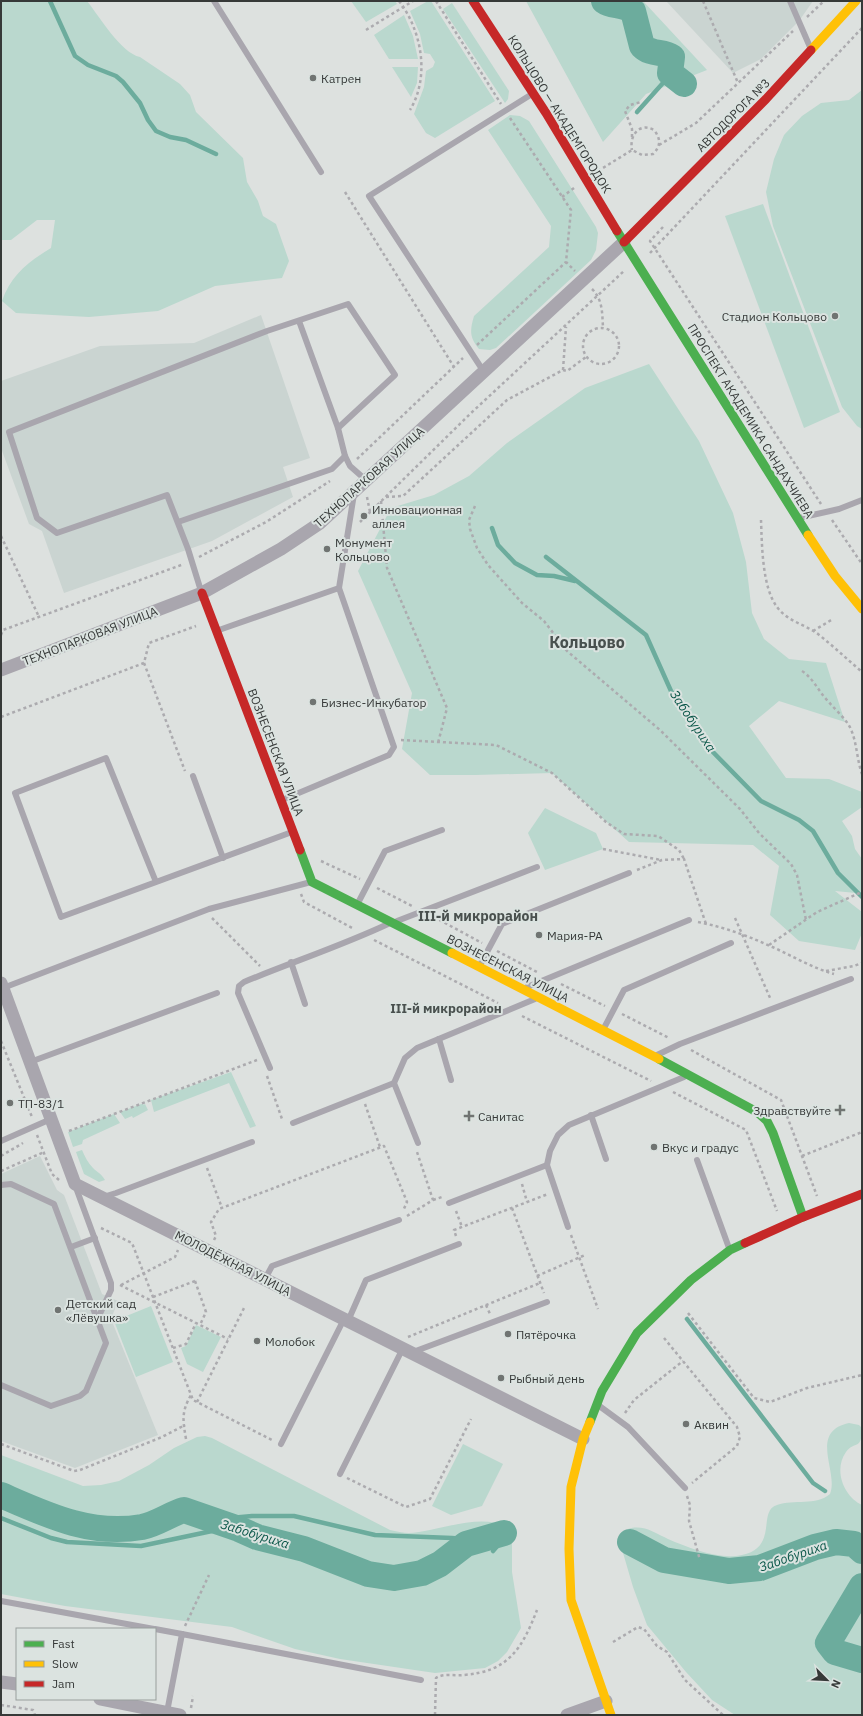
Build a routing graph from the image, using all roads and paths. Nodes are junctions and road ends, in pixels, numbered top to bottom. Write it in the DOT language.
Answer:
graph roads {
  1 [pos="214,1"];
  2 [pos="399,1"];
  3 [pos="413,1"];
  4 [pos="436,1"];
  5 [pos="473,1"];
  6 [pos="702,1"];
  7 [pos="824,1"];
  8 [pos="856,1"];
  9 [pos="792,3"];
  10 [pos="404,7"];
  11 [pos="800,24"];
  12 [pos="862,28"];
  13 [pos="366,30"];
  14 [pos="812,51"];
  15 [pos="738,83"];
  16 [pos="534,93"];
  17 [pos="641,102"];
  18 [pos="410,110"];
  19 [pos="505,110"];
  20 [pos="632,137"];
  21 [pos="659,145"];
  22 [pos="632,150"];
  23 [pos="321,172"];
  24 [pos="587,179"];
  25 [pos="345,192"];
  26 [pos="562,197"];
  27 [pos="624,242"];
  28 [pos="656,248"];
  29 [pos="638,263"];
  30 [pos="583,280"];
  31 [pos="599,296"];
  32 [pos="299,320"];
  33 [pos="566,327"];
  34 [pos="603,327"];
  35 [pos="586,357"];
  36 [pos="454,367"];
  37 [pos="563,370"];
  38 [pos="484,372"];
  39 [pos="338,428"];
  40 [pos="344,456"];
  41 [pos="367,481"];
  42 [pos="355,492"];
  43 [pos="385,497"];
  44 [pos="862,500"];
  45 [pos="381,501"];
  46 [pos="475,506"];
  47 [pos="826,511"];
  48 [pos="798,519"];
  49 [pos="760,520"];
  50 [pos="178,522"];
  51 [pos="347,535"];
  52 [pos="1,536"];
  53 [pos="862,564"];
  54 [pos="339,588"];
  55 [pos="202,592"];
  56 [pos="862,609"];
  57 [pos="39,617"];
  58 [pos="833,619"];
  59 [pos="196,626"];
  60 [pos="216,631"];
  61 [pos="813,631"];
  62 [pos="144,663"];
  63 [pos="1,670"];
  64 [pos="802,671"];
  65 [pos="862,672"];
  66 [pos="1,717"];
  67 [pos="393,743"];
  68 [pos="438,743"];
  69 [pos="862,774"];
  70 [pos="193,776"];
  71 [pos="282,800"];
  72 [pos="442,830"];
  73 [pos="294,832"];
  74 [pos="603,848"];
  75 [pos="222,858"];
  76 [pos="684,859"];
  77 [pos="662,860"];
  78 [pos="537,867"];
  79 [pos="629,873"];
  80 [pos="156,882"];
  81 [pos="312,882"];
  82 [pos="862,892"];
  83 [pos="357,904"];
  84 [pos="205,911"];
  85 [pos="735,918"];
  86 [pos="689,920"];
  87 [pos="806,920"];
  88 [pos="392,923"];
  89 [pos="706,924"];
  90 [pos="743,935"];
  91 [pos="732,943"];
  92 [pos="769,945"];
  93 [pos="291,962"];
  94 [pos="862,963"];
  95 [pos="480,967"];
  96 [pos="823,971"];
  97 [pos="266,972"];
  98 [pos="851,979"];
  99 [pos="2,985"];
  100 [pos="522,989"];
  101 [pos="216,993"];
  102 [pos="538,998"];
  103 [pos="305,1004"];
  104 [pos="774,1008"];
  105 [pos="604,1030"];
  106 [pos="438,1039"];
  107 [pos="1,1041"];
  108 [pos="265,1056"];
  109 [pos="654,1056"];
  110 [pos="30,1062"];
  111 [pos="270,1068"];
  112 [pos="690,1075"];
  113 [pos="451,1080"];
  114 [pos="394,1083"];
  115 [pos="362,1096"];
  116 [pos="591,1115"];
  117 [pos="51,1119"];
  118 [pos="293,1123"];
  119 [pos="35,1125"];
  120 [pos="862,1132"];
  121 [pos="37,1135"];
  122 [pos="57,1136"];
  123 [pos="32,1138"];
  124 [pos="1,1141"];
  125 [pos="27,1141"];
  126 [pos="252,1142"];
  127 [pos="418,1143"];
  128 [pos="380,1147"];
  129 [pos="44,1152"];
  130 [pos="1,1156"];
  131 [pos="802,1156"];
  132 [pos="606,1159"];
  133 [pos="204,1160"];
  134 [pos="697,1160"];
  135 [pos="547,1165"];
  136 [pos="1,1171"];
  137 [pos="519,1176"];
  138 [pos="70,1184"];
  139 [pos="1,1185"];
  140 [pos="556,1191"];
  141 [pos="862,1194"];
  142 [pos="102,1197"];
  143 [pos="527,1202"];
  144 [pos="448,1203"];
  145 [pos="222,1208"];
  146 [pos="512,1208"];
  147 [pos="803,1218"];
  148 [pos="399,1220"];
  149 [pos="459,1220"];
  150 [pos="88,1221"];
  151 [pos="462,1227"];
  152 [pos="568,1227"];
  153 [pos="95,1238"];
  154 [pos="184,1239"];
  155 [pos="459,1244"];
  156 [pos="71,1247"];
  157 [pos="730,1250"];
  158 [pos="209,1251"];
  159 [pos="585,1255"];
  160 [pos="579,1258"];
  161 [pos="144,1273"];
  162 [pos="537,1276"];
  163 [pos="265,1279"];
  164 [pos="110,1280"];
  165 [pos="540,1283"];
  166 [pos="121,1285"];
  167 [pos="153,1297"];
  168 [pos="547,1302"];
  169 [pos="156,1303"];
  170 [pos="245,1306"];
  171 [pos="598,1309"];
  172 [pos="688,1313"];
  173 [pos="98,1318"];
  174 [pos="346,1320"];
  175 [pos="196,1323"];
  176 [pos="200,1325"];
  177 [pos="416,1334"];
  178 [pos="664,1338"];
  179 [pos="228,1339"];
  180 [pos="173,1348"];
  181 [pos="407,1351"];
  182 [pos="683,1361"];
  183 [pos="862,1375"];
  184 [pos="1,1385"];
  185 [pos="191,1395"];
  186 [pos="197,1402"];
  187 [pos="596,1404"];
  188 [pos="623,1405"];
  189 [pos="629,1406"];
  190 [pos="470,1419"];
  191 [pos="620,1420"];
  192 [pos="185,1425"];
  193 [pos="186,1439"];
  194 [pos="583,1439"];
  195 [pos="1,1444"];
  196 [pos="281,1444"];
  197 [pos="340,1474"];
  198 [pos="685,1488"];
  199 [pos="700,1560"];
  200 [pos="209,1574"];
  201 [pos="1,1601"];
  202 [pos="537,1610"];
  203 [pos="150,1628"];
  204 [pos="156,1629"];
  205 [pos="182,1634"];
  206 [pos="614,1642"];
  207 [pos="421,1680"];
  208 [pos="1,1682"];
  209 [pos="16,1684"];
  210 [pos="193,1696"];
  211 [pos="106,1700"];
  212 [pos="606,1700"];
  213 [pos="1,1705"];
  214 [pos="179,1712"];
  215 [pos="35,1715"];
  216 [pos="435,1715"];
  217 [pos="567,1715"];
  218 [pos="611,1715"];
  219 [pos="722,1715"];
  1 -- 23 [label="lane"];
  2 -- 10 [label="path"];
  3 -- 10 [label="path"];
  4 -- 19 [label="path"];
  5 -- 16 [label="main road, КОЛЬЦОВО — АКАДЕМГОРОДОК"];
  6 -- 15 [label="path"];
  7 -- 11 [label="path"];
  8 -- 14 [label="main road, АВТОДОРОГА №3"];
  9 -- 11 [label="lane"];
  10 -- 13 [label="path"];
  10 -- 18 [label="path"];
  11 -- 14 [label="lane"];
  11 -- 15 [label="path"];
  12 -- 28 [label="path"];
  14 -- 27 [label="main road, АВТОДОРОГА №3"];
  15 -- 21 [label="path"];
  16 -- 19 [label="lane"];
  16 -- 24 [label="main road, КОЛЬЦОВО — АКАДЕМГОРОДОК"];
  17 -- 20 [label="path"];
  19 -- 26 [label="path"];
  19 -- 38 [label="lane"];
  20 -- 21 [label="path"];
  20 -- 22 [label="path"];
  21 -- 22 [label="path"];
  22 -- 24 [label="path"];
  24 -- 26 [label="path"];
  24 -- 27 [label="main road, КОЛЬЦОВО — АКАДЕМГОРОДОК"];
  25 -- 36 [label="path"];
  26 -- 30 [label="path"];
  27 -- 29 [label="main road, ПРОСПЕКТ АКАДЕМИКА САНДАХЧИЕВА"];
  27 -- 30 [label="street, ТЕХНОПАРКОВАЯ УЛИЦА"];
  28 -- 29 [label="path"];
  28 -- 47 [label="path"];
  29 -- 31 [label="path"];
  29 -- 48 [label="main road, ПРОСПЕКТ АКАДЕМИКА САНДАХЧИЕВА"];
  30 -- 31 [label="path"];
  30 -- 38 [label="street, ТЕХНОПАРКОВАЯ УЛИЦА"];
  31 -- 33 [label="path"];
  31 -- 34 [label="path"];
  32 -- 39 [label="lane"];
  32 -- 39 [label="lane"];
  32 -- 50 [label="lane"];
  33 -- 37 [label="path"];
  33 -- 43 [label="path"];
  34 -- 35 [label="path"];
  34 -- 35 [label="path"];
  35 -- 37 [label="path"];
  37 -- 43 [label="path"];
  38 -- 41 [label="street, ТЕХНОПАРКОВАЯ УЛИЦА"];
  39 -- 40 [label="lane"];
  40 -- 41 [label="lane"];
  40 -- 50 [label="lane"];
  41 -- 42 [label="street, ТЕХНОПАРКОВАЯ УЛИЦА"];
  42 -- 51 [label="lane"];
  42 -- 55 [label="street, ТЕХНОПАРКОВАЯ УЛИЦА"];
  43 -- 45 [label="path"];
  44 -- 47 [label="lane"];
  45 -- 51 [label="path"];
  45 -- 68 [label="path"];
  46 -- 87 [label="path"];
  47 -- 48 [label="lane"];
  47 -- 53 [label="path"];
  48 -- 56 [label="main road, ПРОСПЕКТ АКАДЕМИКА САНДАХЧИЕВА"];
  49 -- 61 [label="path"];
  50 -- 55 [label="lane"];
  51 -- 54 [label="lane"];
  52 -- 57 [label="path"];
  54 -- 60 [label="lane"];
  54 -- 67 [label="lane"];
  55 -- 60 [label="main road, ВОЗНЕСЕНСКАЯ УЛИЦА"];
  55 -- 63 [label="street, ТЕХНОПАРКОВАЯ УЛИЦА"];
  58 -- 61 [label="path"];
  59 -- 62 [label="path"];
  60 -- 71 [label="main road, ВОЗНЕСЕНСКАЯ УЛИЦА"];
  61 -- 65 [label="path"];
  62 -- 66 [label="path"];
  62 -- 70 [label="path"];
  64 -- 69 [label="path"];
  67 -- 68 [label="path"];
  67 -- 71 [label="lane"];
  68 -- 76 [label="path"];
  70 -- 75 [label="lane"];
  71 -- 73 [label="main road, ВОЗНЕСЕНСКАЯ УЛИЦА"];
  72 -- 83 [label="lane"];
  73 -- 75 [label="lane"];
  73 -- 81 [label="main road, ВОЗНЕСЕНСКАЯ УЛИЦА"];
  74 -- 77 [label="path"];
  75 -- 80 [label="lane"];
  76 -- 77 [label="path"];
  76 -- 89 [label="path"];
  77 -- 79 [label="path"];
  78 -- 88 [label="lane"];
  79 -- 95 [label="lane"];
  80 -- 80 [label="lane"];
  81 -- 83 [label="main road, ВОЗНЕСЕНСКАЯ УЛИЦА"];
  81 -- 84 [label="lane"];
  82 -- 87 [label="path"];
  83 -- 88 [label="main road, ВОЗНЕСЕНСКАЯ УЛИЦА"];
  84 -- 97 [label="path"];
  84 -- 99 [label="lane"];
  85 -- 90 [label="path"];
  86 -- 89 [label="path"];
  86 -- 100 [label="lane"];
  87 -- 92 [label="path"];
  88 -- 93 [label="lane"];
  88 -- 95 [label="main road, ВОЗНЕСЕНСКАЯ УЛИЦА"];
  89 -- 90 [label="path"];
  90 -- 92 [label="path"];
  90 -- 104 [label="path"];
  91 -- 105 [label="lane"];
  92 -- 96 [label="path"];
  93 -- 97 [label="lane"];
  93 -- 103 [label="lane"];
  94 -- 96 [label="path"];
  95 -- 100 [label="main road, ВОЗНЕСЕНСКАЯ УЛИЦА"];
  96 -- 98 [label="path"];
  97 -- 108 [label="lane"];
  98 -- 104 [label="lane"];
  99 -- 110 [label="street"];
  100 -- 102 [label="main road, ВОЗНЕСЕНСКАЯ УЛИЦА"];
  101 -- 110 [label="lane"];
  102 -- 105 [label="main road, ВОЗНЕСЕНСКАЯ УЛИЦА"];
  102 -- 106 [label="lane"];
  104 -- 109 [label="lane"];
  105 -- 109 [label="main road, ВОЗНЕСЕНСКАЯ УЛИЦА"];
  106 -- 113 [label="lane"];
  106 -- 114 [label="lane"];
  107 -- 119 [label="path"];
  108 -- 111 [label="lane"];
  108 -- 122 [label="path"];
  109 -- 112 [label="main road, ВОЗНЕСЕНСКАЯ УЛИЦА"];
  110 -- 117 [label="street"];
  111 -- 118 [label="path"];
  112 -- 116 [label="lane"];
  112 -- 147 [label="main road, ВОЗНЕСЕНСКАЯ УЛИЦА"];
  114 -- 115 [label="lane"];
  114 -- 127 [label="lane"];
  115 -- 118 [label="lane"];
  115 -- 128 [label="path"];
  116 -- 132 [label="lane"];
  116 -- 135 [label="lane"];
  117 -- 119 [label="lane"];
  117 -- 122 [label="street"];
  119 -- 121 [label="path"];
  119 -- 124 [label="lane"];
  120 -- 131 [label="path"];
  121 -- 123 [label="path"];
  121 -- 129 [label="path"];
  122 -- 138 [label="street"];
  125 -- 130 [label="path"];
  126 -- 133 [label="lane"];
  127 -- 148 [label="path"];
  128 -- 145 [label="path"];
  128 -- 148 [label="path"];
  129 -- 136 [label="path"];
  129 -- 138 [label="path"];
  133 -- 142 [label="lane"];
  133 -- 145 [label="path"];
  134 -- 157 [label="lane"];
  135 -- 137 [label="lane"];
  135 -- 140 [label="lane"];
  137 -- 143 [label="path"];
  137 -- 144 [label="lane"];
  138 -- 142 [label="street, МОЛОДЁЖНАЯ УЛИЦА"];
  138 -- 150 [label="lane"];
  139 -- 156 [label="lane"];
  140 -- 143 [label="path"];
  140 -- 152 [label="lane"];
  141 -- 147 [label="main road"];
  142 -- 154 [label="street, МОЛОДЁЖНАЯ УЛИЦА"];
  143 -- 146 [label="path"];
  145 -- 158 [label="path"];
  146 -- 151 [label="path"];
  146 -- 162 [label="path"];
  147 -- 157 [label="main road"];
  148 -- 163 [label="lane"];
  149 -- 151 [label="path"];
  150 -- 153 [label="lane"];
  150 -- 161 [label="path"];
  151 -- 155 [label="path"];
  152 -- 160 [label="path"];
  153 -- 156 [label="lane"];
  153 -- 164 [label="lane"];
  154 -- 158 [label="street, МОЛОДЁЖНАЯ УЛИЦА"];
  154 -- 161 [label="path"];
  155 -- 174 [label="lane"];
  156 -- 173 [label="lane"];
  157 -- 187 [label="main road"];
  158 -- 163 [label="street, МОЛОДЁЖНАЯ УЛИЦА"];
  159 -- 160 [label="path"];
  160 -- 162 [label="path"];
  160 -- 171 [label="path"];
  161 -- 166 [label="path"];
  161 -- 167 [label="path"];
  162 -- 165 [label="path"];
  163 -- 174 [label="street, МОЛОДЁЖНАЯ УЛИЦА"];
  164 -- 166 [label="path"];
  164 -- 173 [label="lane"];
  165 -- 168 [label="path"];
  165 -- 177 [label="path"];
  166 -- 169 [label="path"];
  167 -- 169 [label="path"];
  167 -- 176 [label="path"];
  168 -- 181 [label="lane"];
  169 -- 175 [label="path"];
  169 -- 180 [label="path"];
  170 -- 179 [label="path"];
  172 -- 183 [label="path"];
  173 -- 184 [label="lane"];
  174 -- 181 [label="street, МОЛОДЁЖНАЯ УЛИЦА"];
  174 -- 196 [label="lane"];
  175 -- 176 [label="path"];
  175 -- 180 [label="path"];
  176 -- 179 [label="path"];
  178 -- 182 [label="path"];
  179 -- 186 [label="path"];
  180 -- 185 [label="path"];
  181 -- 194 [label="street, МОЛОДЁЖНАЯ УЛИЦА"];
  181 -- 197 [label="lane"];
  182 -- 189 [label="path"];
  182 -- 198 [label="path"];
  185 -- 186 [label="path"];
  185 -- 192 [label="path"];
  186 -- 196 [label="path"];
  187 -- 191 [label="lane"];
  187 -- 194 [label="main road"];
  188 -- 189 [label="path"];
  189 -- 191 [label="path"];
  190 -- 197 [label="path"];
  191 -- 198 [label="lane"];
  192 -- 193 [label="path"];
  192 -- 195 [label="path"];
  194 -- 212 [label="main road"];
  198 -- 199 [label="path"];
  200 -- 205 [label="path"];
  201 -- 203 [label="lane"];
  202 -- 216 [label="path"];
  204 -- 205 [label="lane"];
  205 -- 207 [label="lane"];
  205 -- 214 [label="lane"];
  206 -- 219 [label="path"];
  208 -- 209 [label="street"];
  210 -- 214 [label="path"];
  211 -- 214 [label="street"];
  212 -- 217 [label="street"];
  212 -- 218 [label="main road"];
  213 -- 215 [label="path"];
}
